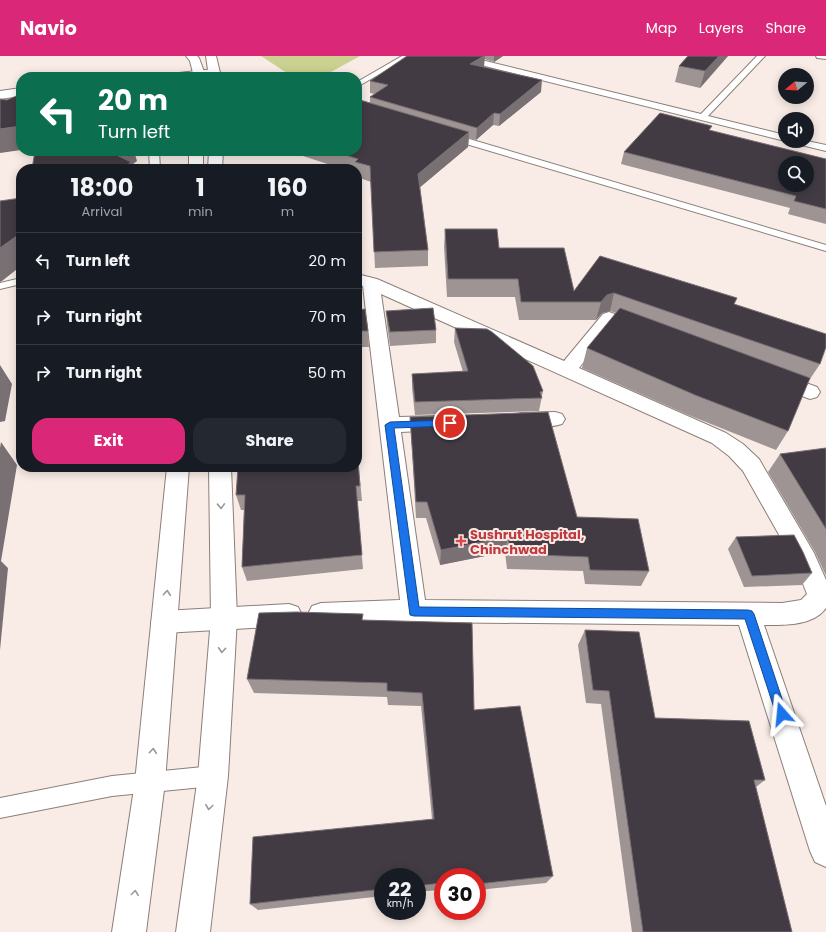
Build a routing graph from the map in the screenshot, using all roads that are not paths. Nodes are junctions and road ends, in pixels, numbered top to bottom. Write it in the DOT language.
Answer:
graph roads {
  1 [pos="191,56"];
  2 [pos="211,56"];
  3 [pos="407,56"];
  4 [pos="456,56"];
  5 [pos="761,56"];
  6 [pos="820,56"];
  7 [pos="826,57"];
  8 [pos="199,72"];
  9 [pos="214,72"];
  10 [pos="362,82"];
  11 [pos="16,93"];
  12 [pos="0,95"];
  13 [pos="702,118"];
  14 [pos="440,134"];
  15 [pos="778,136"];
  16 [pos="814,145"];
  17 [pos="826,148"];
  18 [pos="826,248"];
  19 [pos="364,281"];
  20 [pos="16,282"];
  21 [pos="0,286"];
  22 [pos="653,334"];
  23 [pos="567,370"];
  24 [pos="758,372"];
  25 [pos="810,392"];
  26 [pos="555,419"];
  27 [pos="500,421"];
  28 [pos="460,422"];
  29 [pos="390,425"];
  30 [pos="178,472"];
  31 [pos="220,472"];
  32 [pos="414,611"];
  33 [pos="748,614"];
  34 [pos="224,618"];
  35 [pos="164,622"];
  36 [pos="213,776"];
  37 [pos="150,782"];
  38 [pos="0,808"];
  39 [pos="820,811"];
  40 [pos="826,851"];
  41 [pos="129,932"];
  42 [pos="192,932"];
  1 -- 8 [label="street"];
  2 -- 9 [label="street"];
  3 -- 10 [label="lane"];
  4 -- 13 [label="lane"];
  5 -- 13 [label="lane"];
  6 -- 7 [label="lane"];
  11 -- 12 [label="street"];
  13 -- 15 [label="lane"];
  14 -- 18 [label="lane"];
  16 -- 17 [label="lane"];
  19 -- 23 [label="street"];
  19 -- 29 [label="street"];
  20 -- 21 [label="lane"];
  22 -- 23 [label="street"];
  23 -- 33 [label="street"];
  24 -- 25 [label="street"];
  26 -- 27 [label="street"];
  28 -- 29 [label="street"];
  29 -- 32 [label="street"];
  35 -- 30 [label="street, one-way"];
  31 -- 34 [label="street, one-way"];
  32 -- 33 [label="street"];
  32 -- 34 [label="street"];
  33 -- 39 [label="street"];
  34 -- 35 [label="street"];
  34 -- 36 [label="street, one-way"];
  37 -- 35 [label="street, one-way"];
  36 -- 37 [label="lane"];
  36 -- 42 [label="street, one-way"];
  37 -- 38 [label="lane"];
  41 -- 37 [label="street, one-way"];
  39 -- 40 [label="street"];
}
